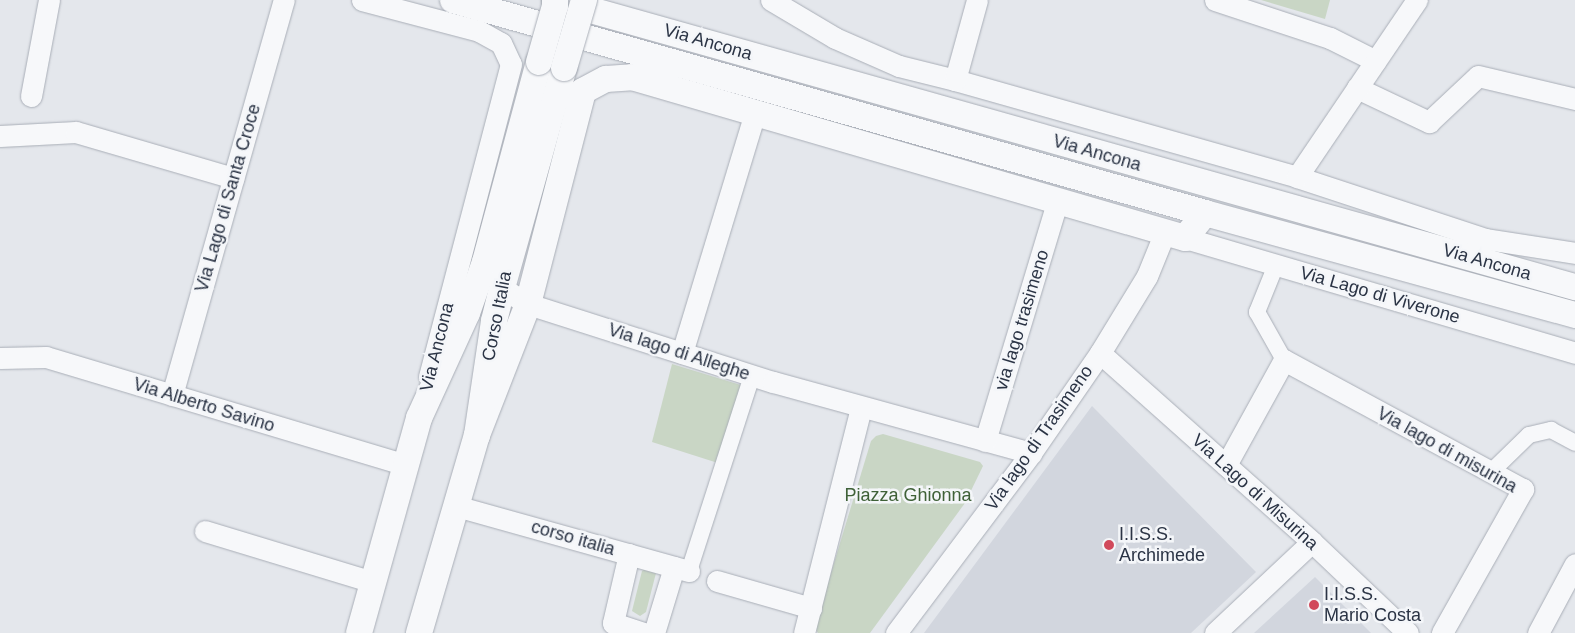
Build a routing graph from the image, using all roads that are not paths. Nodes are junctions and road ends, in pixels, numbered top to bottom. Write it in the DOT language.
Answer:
graph roads {
  1 [pos="49,0"];
  2 [pos="284,0"];
  3 [pos="362,0"];
  4 [pos="453,0"];
  5 [pos="555,0"];
  6 [pos="584,0"];
  7 [pos="977,0"];
  8 [pos="1216,0"];
  9 [pos="1417,0"];
  10 [pos="778,3"];
  11 [pos="1376,61"];
  12 [pos="955,80"];
  13 [pos="1357,88"];
  14 [pos="32,96"];
  15 [pos="1575,99"];
  16 [pos="755,112"];
  17 [pos="0,136"];
  18 [pos="1216,154"];
  19 [pos="1018,159"];
  20 [pos="1297,177"];
  21 [pos="233,178"];
  22 [pos="1209,185"];
  23 [pos="1052,198"];
  24 [pos="1205,213"];
  25 [pos="1175,235"];
  26 [pos="1575,252"];
  27 [pos="1276,265"];
  28 [pos="1575,287"];
  29 [pos="502,288"];
  30 [pos="528,304"];
  31 [pos="1575,315"];
  32 [pos="682,353"];
  33 [pos="1100,353"];
  34 [pos="1575,353"];
  35 [pos="0,358"];
  36 [pos="1284,360"];
  37 [pos="752,376"];
  38 [pos="172,395"];
  39 [pos="861,407"];
  40 [pos="419,418"];
  41 [pos="477,435"];
  42 [pos="986,441"];
  43 [pos="1575,442"];
  44 [pos="1031,453"];
  45 [pos="406,465"];
  46 [pos="1226,465"];
  47 [pos="1491,472"];
  48 [pos="456,506"];
  49 [pos="205,531"];
  50 [pos="1312,542"];
  51 [pos="629,554"];
  52 [pos="1575,564"];
  53 [pos="682,569"];
  54 [pos="717,580"];
  55 [pos="373,582"];
  56 [pos="811,608"];
  57 [pos="359,633"];
  58 [pos="419,633"];
  59 [pos="642,633"];
  60 [pos="654,633"];
  61 [pos="804,633"];
  62 [pos="896,633"];
  63 [pos="1215,633"];
  64 [pos="1408,633"];
  65 [pos="1442,633"];
  66 [pos="1538,633"];
  1 -- 14 [label="street"];
  2 -- 21 [label="street, Via Lago di Santa Croce"];
  3 -- 40 [label="street, Via Ancona"];
  4 -- 19 [label="street, Via Ancona"];
  5 -- 22 [label="street, Via Ancona"];
  5 -- 40 [label="street, Corso Italia, bridge"];
  6 -- 29 [label="street, Corso Italia, bridge"];
  7 -- 12 [label="street"];
  8 -- 11 [label="street"];
  9 -- 11 [label="street"];
  10 -- 12 [label="street, Via Ancona"];
  11 -- 13 [label="street"];
  12 -- 18 [label="street, Via Ancona"];
  13 -- 15 [label="street"];
  13 -- 20 [label="street"];
  16 -- 23 [label="street"];
  16 -- 30 [label="street"];
  16 -- 32 [label="street"];
  17 -- 21 [label="street"];
  18 -- 20 [label="street, Via Ancona"];
  18 -- 22 [label="street"];
  19 -- 23 [label="street"];
  19 -- 24 [label="street, Via Ancona"];
  20 -- 26 [label="street, Via Ancona"];
  21 -- 38 [label="street, Via Lago di Santa Croce"];
  22 -- 28 [label="street, Via Ancona"];
  23 -- 25 [label="street"];
  23 -- 42 [label="street, via lago trasimeno"];
  24 -- 25 [label="street"];
  24 -- 31 [label="street, Via Ancona"];
  25 -- 27 [label="street, Via Lago di Viverone"];
  25 -- 33 [label="street, Via lago di Trasimeno"];
  27 -- 34 [label="street, Via Lago di Viverone"];
  27 -- 36 [label="street"];
  29 -- 30 [label="street, Via lago di Alleghe"];
  29 -- 41 [label="street, Corso Italia"];
  30 -- 32 [label="street, Via lago di Alleghe"];
  30 -- 41 [label="street"];
  32 -- 37 [label="street, Via lago di Alleghe"];
  33 -- 44 [label="street, Via lago di Trasimeno"];
  33 -- 46 [label="street, Via Lago di Misurina"];
  35 -- 38 [label="street, Via Alberto Savino"];
  36 -- 46 [label="street"];
  36 -- 47 [label="street, Via lago di misurina"];
  37 -- 39 [label="street, Via lago di Alleghe"];
  37 -- 53 [label="street"];
  38 -- 45 [label="street, Via Alberto Savino"];
  39 -- 42 [label="street, Via lago di Alleghe"];
  39 -- 56 [label="street"];
  40 -- 45 [label="street, Corso Italia"];
  41 -- 48 [label="street, Corso Italia"];
  42 -- 44 [label="street"];
  43 -- 47 [label="street"];
  44 -- 62 [label="street, Via lago di Trasimeno"];
  45 -- 55 [label="street, Corso Italia"];
  46 -- 50 [label="street, Via Lago di Misurina"];
  47 -- 65 [label="street, Via lago di misurina"];
  48 -- 51 [label="street, corso italia"];
  48 -- 58 [label="street, Corso Italia"];
  49 -- 55 [label="street"];
  50 -- 63 [label="street"];
  50 -- 64 [label="street, Via Lago di Misurina"];
  51 -- 53 [label="street, corso italia"];
  51 -- 59 [label="street"];
  52 -- 66 [label="street"];
  53 -- 60 [label="street"];
  54 -- 56 [label="street"];
  55 -- 57 [label="street, Corso Italia"];
  56 -- 61 [label="street"];
}
